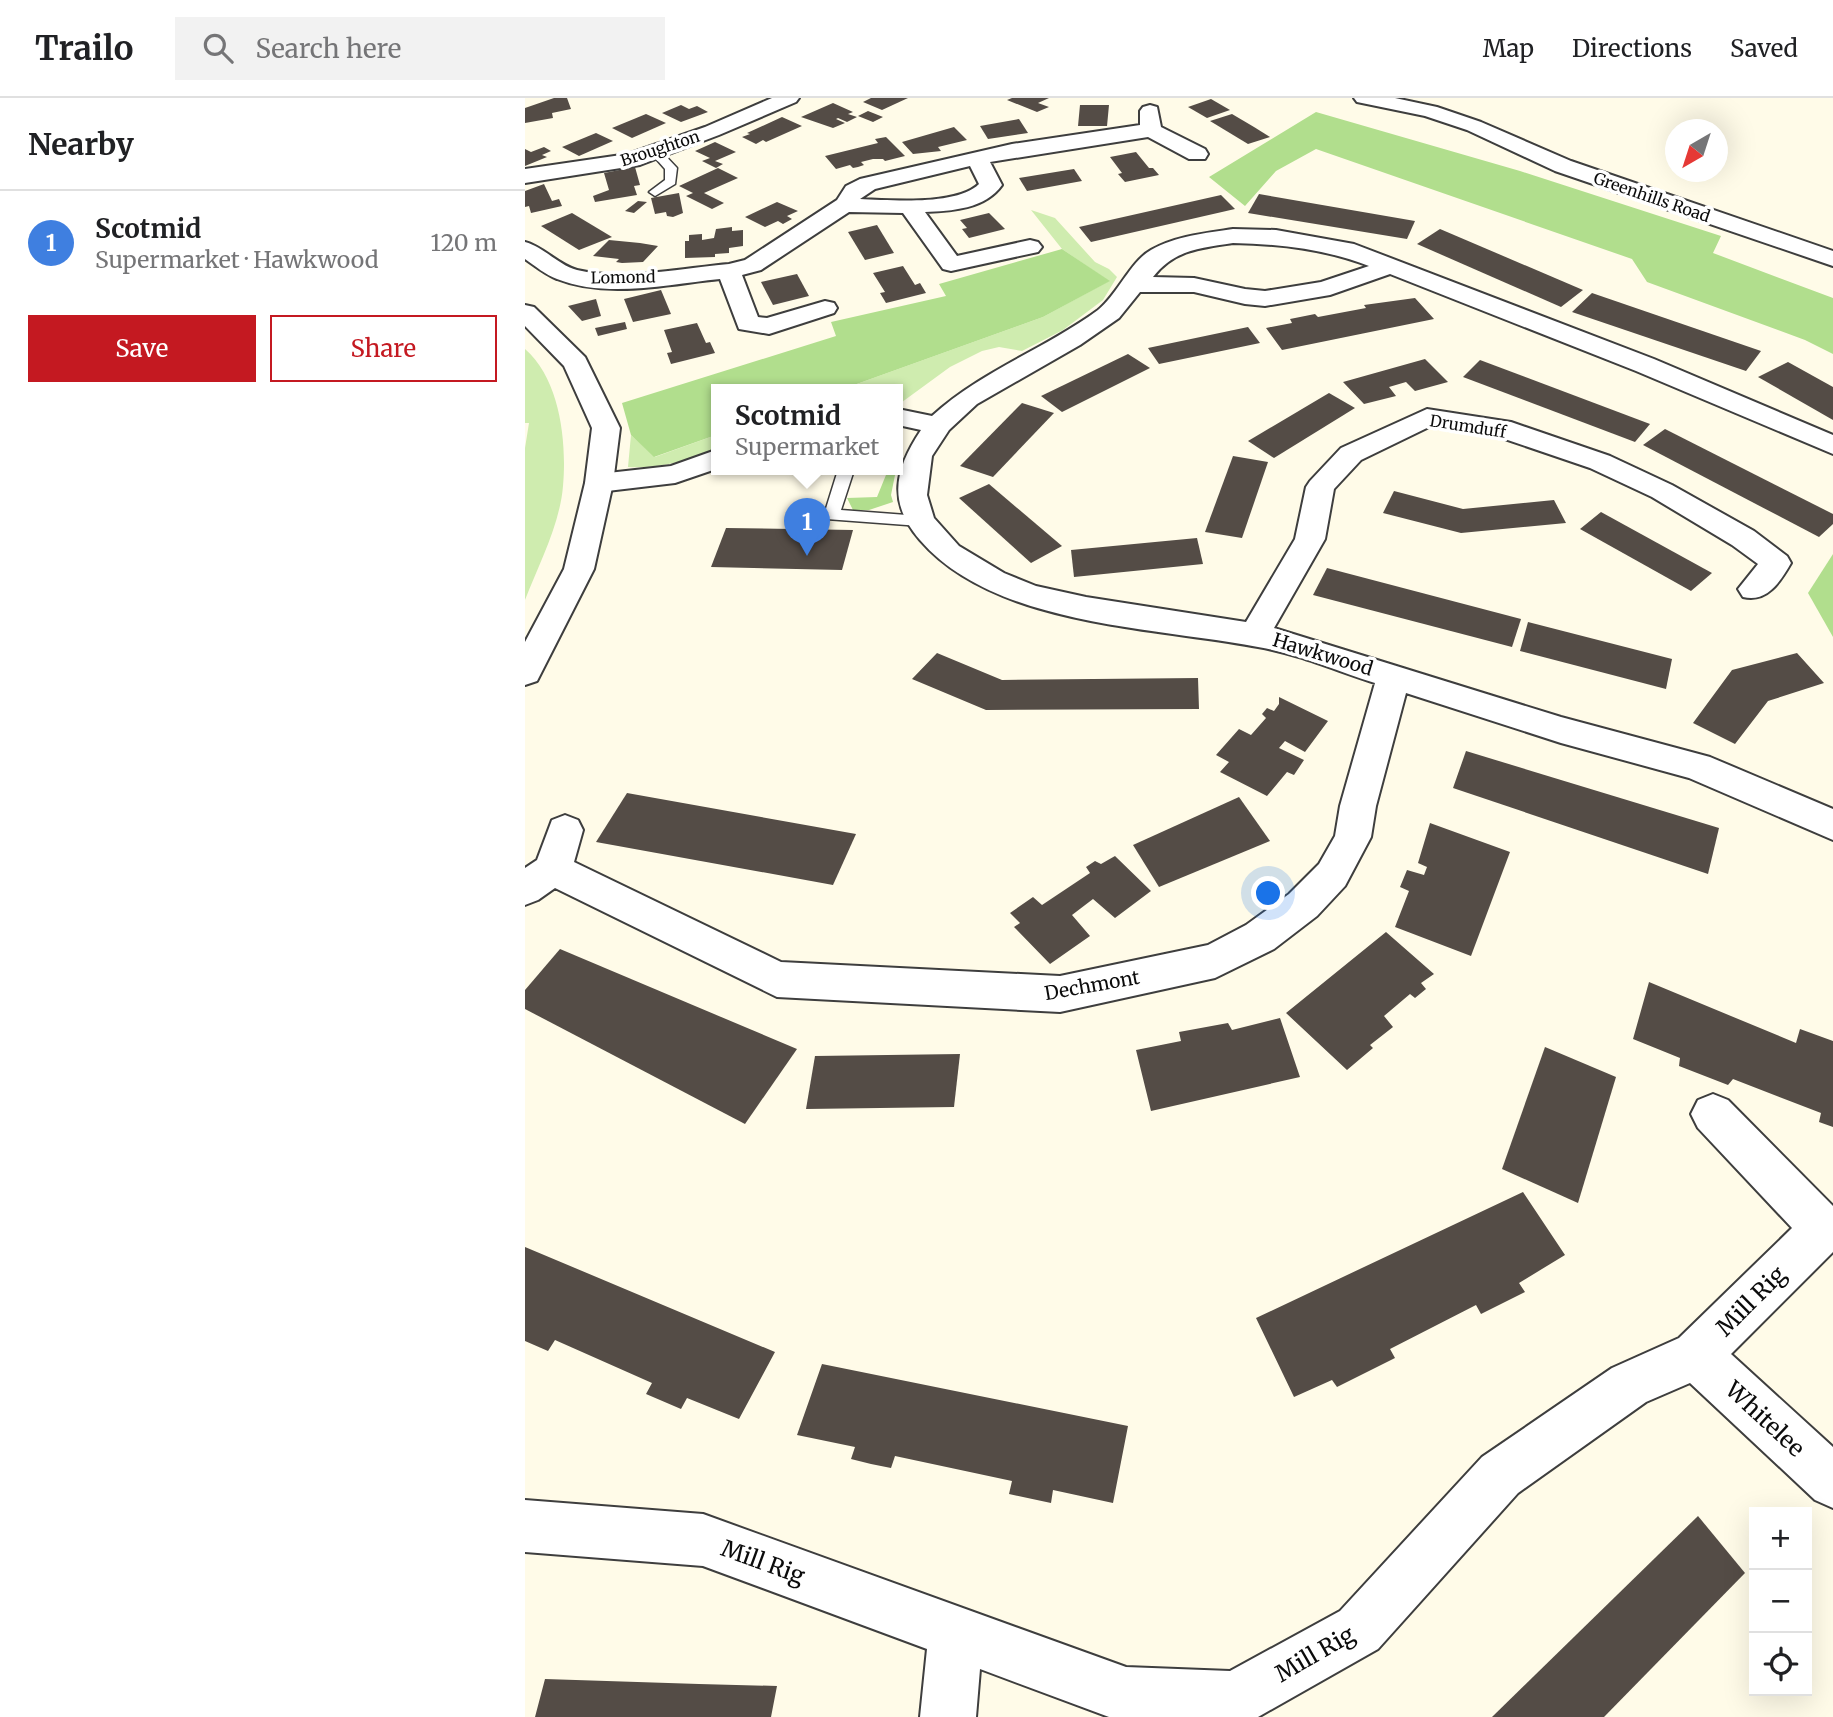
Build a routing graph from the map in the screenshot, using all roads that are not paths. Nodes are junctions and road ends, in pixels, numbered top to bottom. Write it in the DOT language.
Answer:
graph roads {
  1 [pos="789,98"];
  2 [pos="1364,98"];
  3 [pos="1436,98"];
  4 [pos="1474,126"];
  5 [pos="656,152"];
  6 [pos="1197,154"];
  7 [pos="977,158"];
  8 [pos="525,176"];
  9 [pos="655,192"];
  10 [pos="845,205"];
  11 [pos="909,206"];
  12 [pos="1030,247"];
  13 [pos="525,249"];
  14 [pos="1833,259"];
  15 [pos="1387,266"];
  16 [pos="729,271"];
  17 [pos="1134,285"];
  18 [pos="825,308"];
  19 [pos="525,312"];
  20 [pos="903,418"];
  21 [pos="938,425"];
  22 [pos="1833,445"];
  23 [pos="711,462"];
  24 [pos="844,475"];
  25 [pos="599,483"];
  26 [pos="920,521"];
  27 [pos="1754,589"];
  28 [pos="1255,634"];
  29 [pos="525,673"];
  30 [pos="1394,676"];
  31 [pos="1833,825"];
  32 [pos="565,830"];
  33 [pos="539,879"];
  34 [pos="1713,1114"];
  35 [pos="1696,1356"];
  36 [pos="1833,1482"];
  37 [pos="525,1527"];
  38 [pos="956,1633"];
  39 [pos="948,1717"];
  1 -- 5 [label="street, Broughton"];
  2 -- 4 [label="street, Greenhills Road"];
  3 -- 4 [label="street, Greenhills Road"];
  4 -- 14 [label="street, Greenhills Road"];
  5 -- 8 [label="street, Broughton"];
  5 -- 9 [label="lane"];
  6 -- 7 [label="street, Lomond"];
  7 -- 10 [label="street, Lomond"];
  7 -- 11 [label="street"];
  10 -- 11 [label="street"];
  10 -- 16 [label="street, Lomond"];
  11 -- 12 [label="street"];
  13 -- 16 [label="street, Lomond"];
  15 -- 17 [label="street"];
  15 -- 17 [label="street, Hawkwood"];
  15 -- 22 [label="street, Hawkwood"];
  16 -- 18 [label="street"];
  17 -- 21 [label="street, Hawkwood"];
  19 -- 25 [label="street"];
  20 -- 21 [label="street"];
  21 -- 26 [label="street, Hawkwood"];
  23 -- 25 [label="street"];
  24 -- 26 [label="lane"];
  25 -- 29 [label="street"];
  26 -- 28 [label="street, Hawkwood"];
  27 -- 28 [label="street, Drumduff"];
  28 -- 30 [label="street, Hawkwood"];
  30 -- 31 [label="street, Hawkwood"];
  30 -- 33 [label="street, Dechmont"];
  32 -- 33 [label="street, Dechmont"];
  34 -- 35 [label="street, Mill Rig"];
  35 -- 36 [label="street, Whitelee"];
  35 -- 38 [label="street, Mill Rig"];
  37 -- 38 [label="street, Mill Rig"];
  38 -- 39 [label="street"];
}
